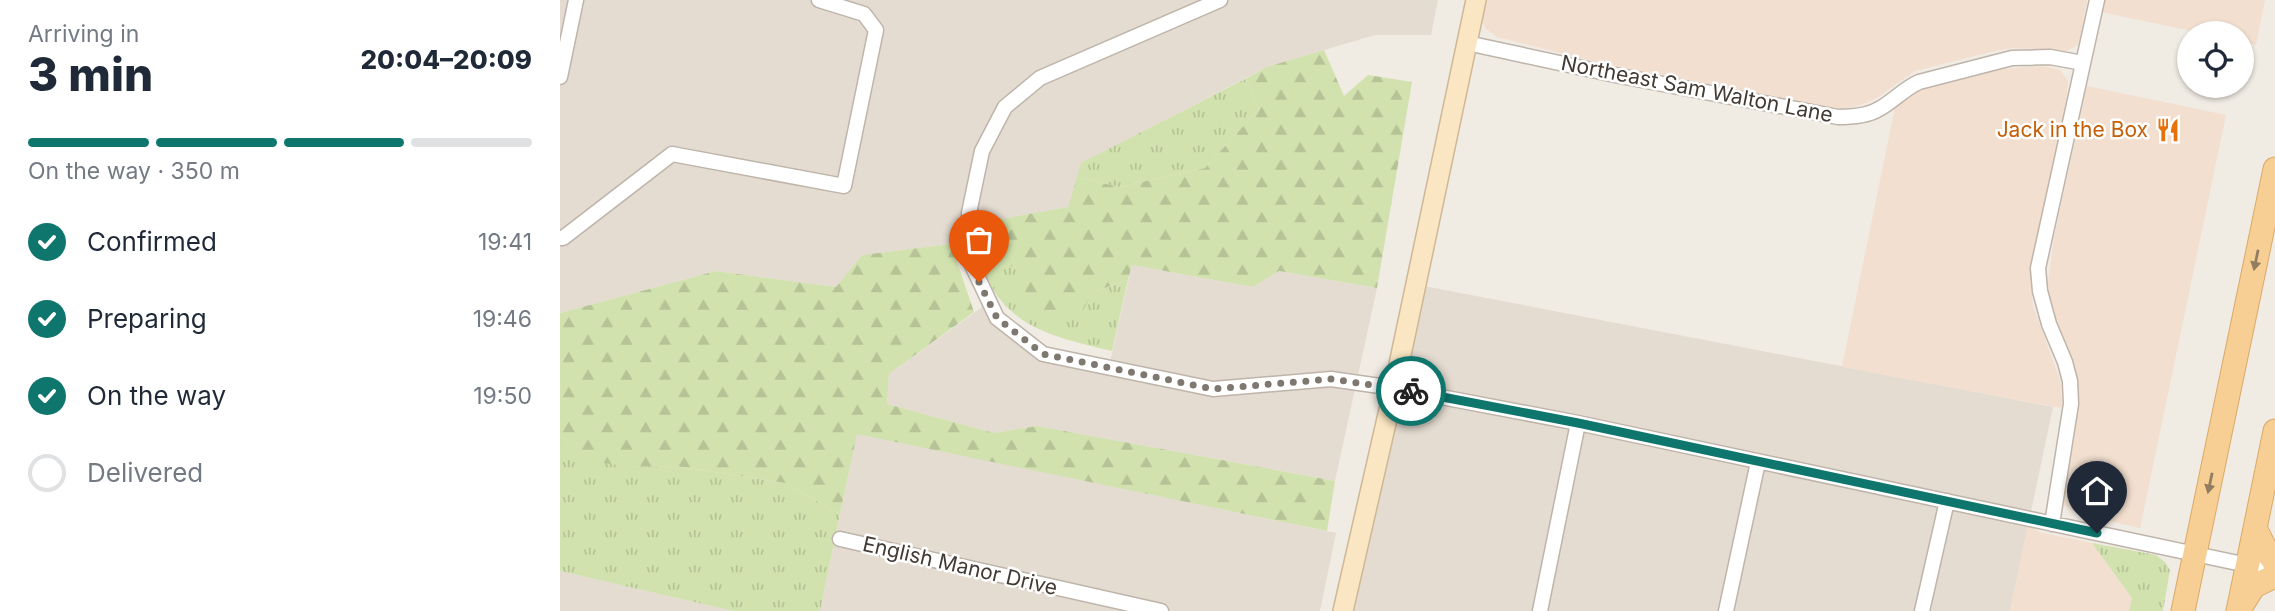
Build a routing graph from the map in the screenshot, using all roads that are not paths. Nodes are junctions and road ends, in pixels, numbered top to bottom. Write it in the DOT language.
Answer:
graph roads {
  1 [pos="576,0"];
  2 [pos="819,0"];
  3 [pos="1220,0"];
  4 [pos="1476,0"];
  5 [pos="2097,0"];
  6 [pos="1467,43"];
  7 [pos="2083,63"];
  8 [pos="560,77"];
  9 [pos="2275,169"];
  10 [pos="560,238"];
  11 [pos="1394,388"];
  12 [pos="1578,423"];
  13 [pos="2275,431"];
  14 [pos="1758,462"];
  15 [pos="1947,501"];
  16 [pos="2052,524"];
  17 [pos="2255,528"];
  18 [pos="840,539"];
  19 [pos="2195,554"];
  20 [pos="2275,563"];
  21 [pos="2247,566"];
  22 [pos="2275,573"];
  23 [pos="1161,611"];
  24 [pos="1343,611"];
  25 [pos="1540,611"];
  26 [pos="1726,611"];
  27 [pos="1922,611"];
  28 [pos="2183,611"];
  29 [pos="2239,611"];
  1 -- 8 [label="street"];
  2 -- 10 [label="street"];
  3 -- 11 [label="street"];
  4 -- 6 [label="street"];
  5 -- 7 [label="street"];
  6 -- 7 [label="street, Northeast Sam Walton Lane"];
  6 -- 11 [label="street"];
  7 -- 16 [label="street"];
  9 -- 19 [label="main road, one-way"];
  11 -- 12 [label="street"];
  11 -- 24 [label="street"];
  12 -- 14 [label="street"];
  12 -- 25 [label="street"];
  13 -- 17 [label="main road"];
  14 -- 15 [label="street"];
  14 -- 26 [label="street"];
  15 -- 16 [label="street"];
  15 -- 27 [label="street"];
  16 -- 19 [label="street"];
  17 -- 20 [label="main road"];
  17 -- 21 [label="main road"];
  18 -- 23 [label="street, English Manor Drive"];
  19 -- 21 [label="street"];
  19 -- 28 [label="main road"];
  21 -- 22 [label="street"];
  21 -- 29 [label="main road"];
  22 -- 29 [label="main road"];
}
